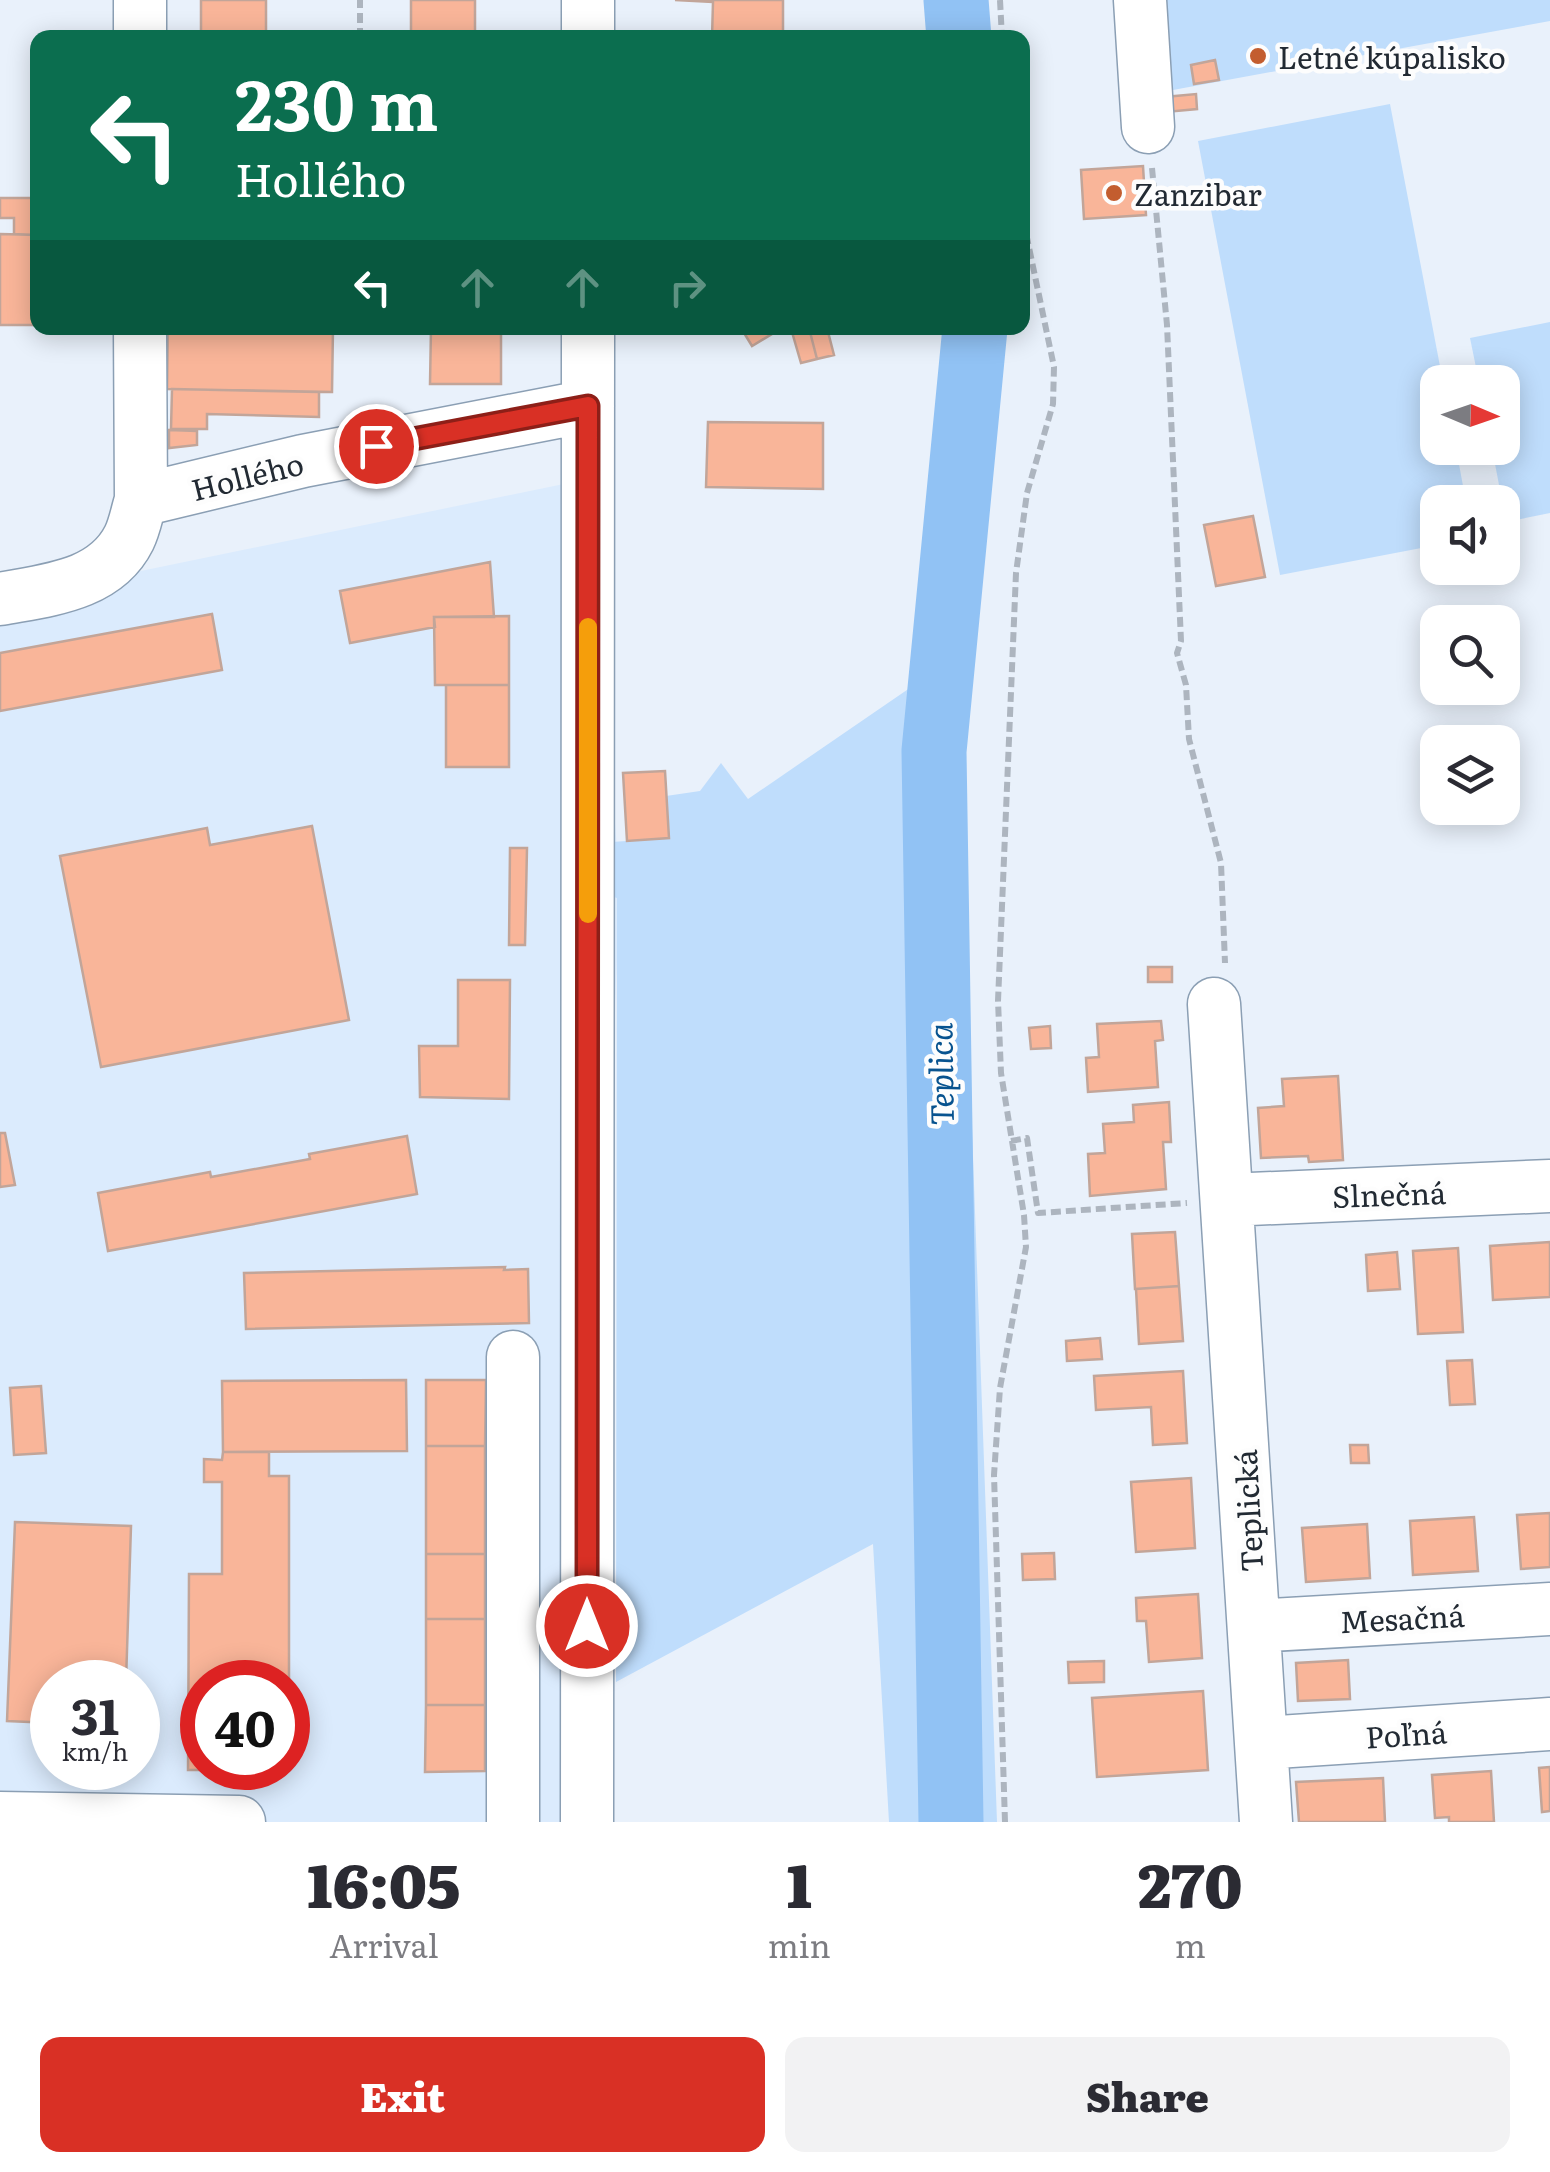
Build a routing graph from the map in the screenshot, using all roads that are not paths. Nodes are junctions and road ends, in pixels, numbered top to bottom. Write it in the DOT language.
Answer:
graph roads {
  1 [pos="140,0"];
  2 [pos="588,0"];
  3 [pos="1140,0"];
  4 [pos="140,30"];
  5 [pos="588,30"];
  6 [pos="1148,127"];
  7 [pos="140,335"];
  8 [pos="588,335"];
  9 [pos="588,406"];
  10 [pos="141,500"];
  11 [pos="0,599"];
  12 [pos="1214,1004"];
  13 [pos="1550,1186"];
  14 [pos="1228,1200"];
  15 [pos="514,1356"];
  16 [pos="1550,1609"];
  17 [pos="1254,1626"];
  18 [pos="1550,1724"];
  19 [pos="1262,1743"];
  20 [pos="0,1818"];
  21 [pos="238,1822"];
  22 [pos="513,1822"];
  23 [pos="587,1822"];
  24 [pos="1266,1822"];
  1 -- 4 [label="street"];
  2 -- 5 [label="street"];
  3 -- 6 [label="street"];
  7 -- 10 [label="street"];
  8 -- 9 [label="street"];
  9 -- 10 [label="street, Hollého"];
  9 -- 23 [label="street"];
  10 -- 11 [label="street"];
  12 -- 14 [label="street, Teplická"];
  13 -- 14 [label="street, Slnečná"];
  14 -- 17 [label="street, Teplická"];
  15 -- 22 [label="street"];
  16 -- 17 [label="street, Mesačná"];
  17 -- 19 [label="street, Teplická"];
  18 -- 19 [label="street, Poľná"];
  19 -- 24 [label="street, Teplická"];
  20 -- 21 [label="street"];
}
